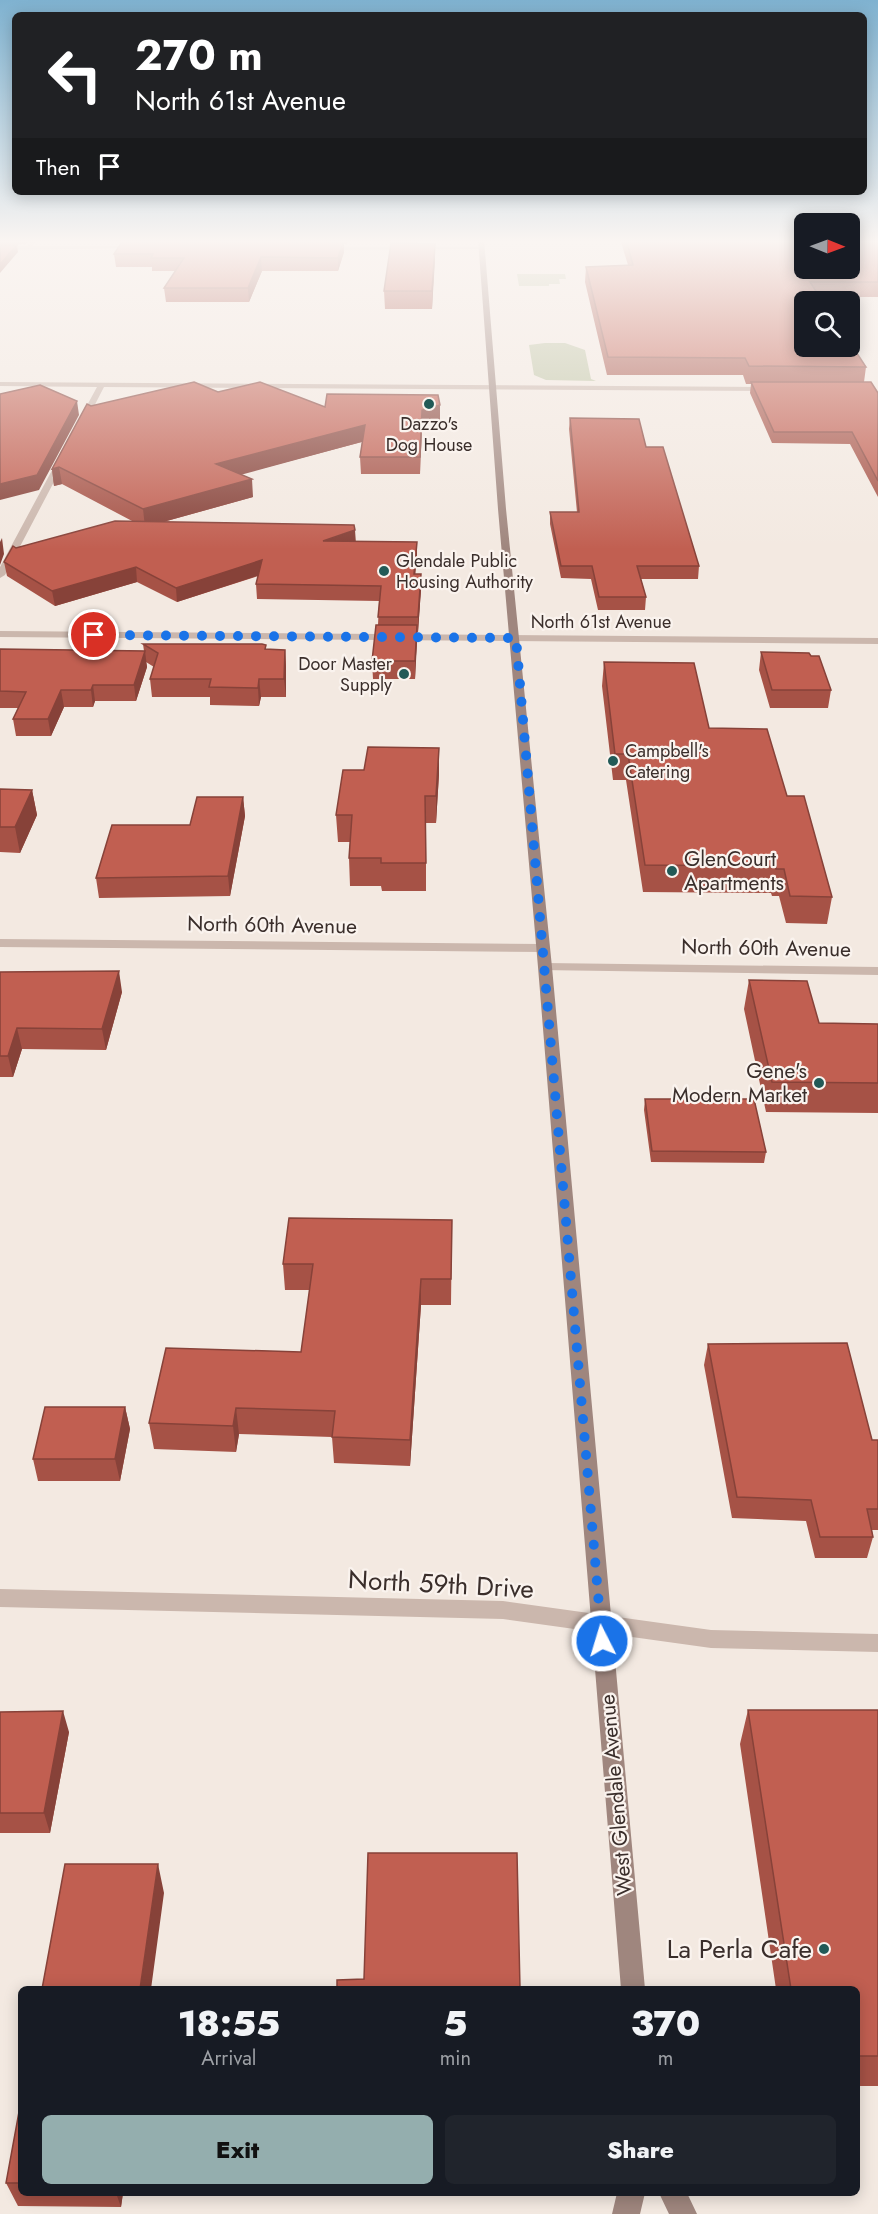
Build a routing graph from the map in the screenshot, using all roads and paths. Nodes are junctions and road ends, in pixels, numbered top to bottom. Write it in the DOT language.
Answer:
graph roads {
  1 [pos="489,342"];
  2 [pos="0,384"];
  3 [pos="101,385"];
  4 [pos="493,387"];
  5 [pos="783,389"];
  6 [pos="75,434"];
  7 [pos="64,454"];
  8 [pos="0,575"];
  9 [pos="0,634"];
  10 [pos="516,638"];
  11 [pos="878,641"];
  12 [pos="0,943"];
  13 [pos="543,948"];
  14 [pos="545,967"];
  15 [pos="878,971"];
  16 [pos="0,1598"];
  17 [pos="601,1623"];
  18 [pos="878,1643"];
  19 [pos="633,1986"];
  20 [pos="630,2196"];
  21 [pos="674,2196"];
  22 [pos="626,2214"];
  23 [pos="683,2214"];
  1 -- 4 [label="main road, West Glendale Avenue"];
  2 -- 3 [label="street"];
  3 -- 4 [label="street"];
  3 -- 6 [label="street"];
  4 -- 5 [label="street"];
  4 -- 10 [label="main road, West Glendale Avenue"];
  7 -- 8 [label="street"];
  9 -- 10 [label="street, North 61st Avenue"];
  10 -- 11 [label="street, North 61st Avenue"];
  10 -- 13 [label="main road, West Glendale Avenue"];
  12 -- 13 [label="street, North 60th Avenue"];
  13 -- 14 [label="main road, West Glendale Avenue"];
  14 -- 15 [label="street, North 60th Avenue"];
  14 -- 17 [label="main road, West Glendale Avenue"];
  16 -- 17 [label="street, North 59th Drive"];
  17 -- 18 [label="street, North 59th Drive"];
  17 -- 19 [label="main road, West Glendale Avenue"];
  20 -- 22 [label="main road"];
  21 -- 23 [label="main road"];
}
